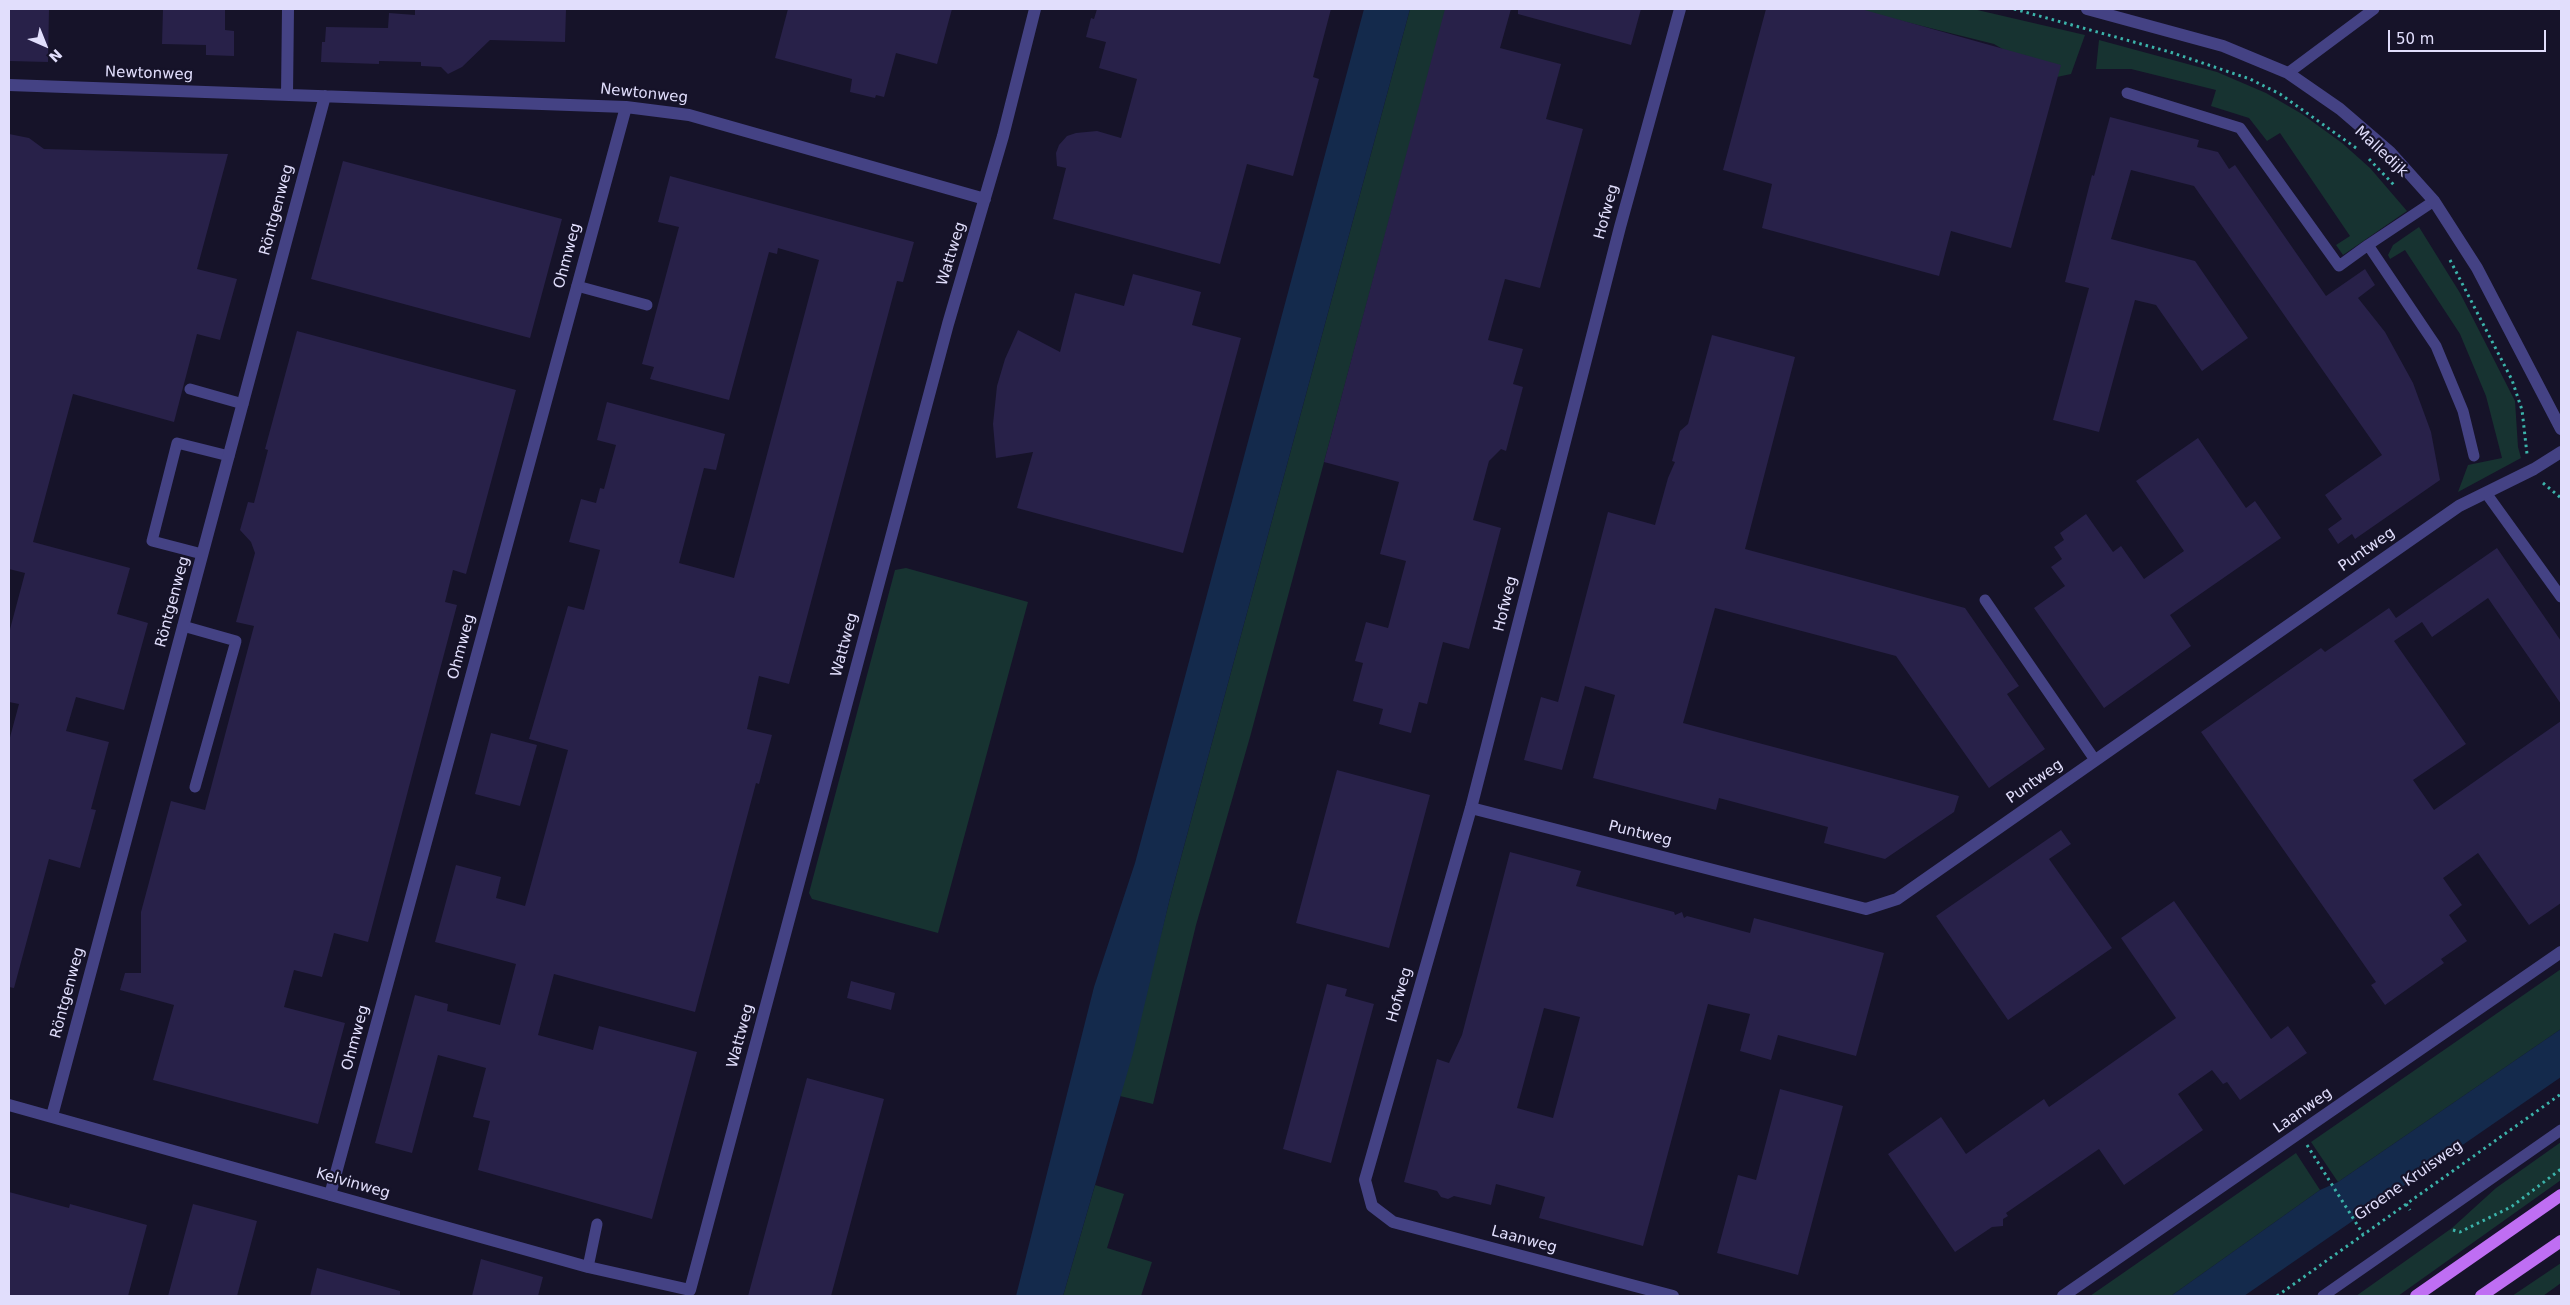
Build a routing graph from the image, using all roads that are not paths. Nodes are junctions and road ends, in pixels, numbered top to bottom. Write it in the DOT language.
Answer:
graph roads {
  1 [pos="288,9"];
  2 [pos="1035,9"];
  3 [pos="1680,9"];
  4 [pos="2087,9"];
  5 [pos="2374,9"];
  6 [pos="2288,73"];
  7 [pos="9,85"];
  8 [pos="2128,93"];
  9 [pos="287,95"];
  10 [pos="325,96"];
  11 [pos="626,107"];
  12 [pos="986,199"];
  13 [pos="2434,201"];
  14 [pos="2368,245"];
  15 [pos="577,286"];
  16 [pos="647,305"];
  17 [pos="190,389"];
  18 [pos="243,404"];
  19 [pos="2561,429"];
  20 [pos="2561,452"];
  21 [pos="228,456"];
  22 [pos="2474,456"];
  23 [pos="2486,493"];
  24 [pos="202,554"];
  25 [pos="2561,597"];
  26 [pos="1985,600"];
  27 [pos="183,626"];
  28 [pos="2095,760"];
  29 [pos="195,786"];
  30 [pos="1471,808"];
  31 [pos="2561,952"];
  32 [pos="9,1105"];
  33 [pos="52,1116"];
  34 [pos="2561,1130"];
  35 [pos="330,1195"];
  36 [pos="2561,1195"];
  37 [pos="1372,1206"];
  38 [pos="597,1224"];
  39 [pos="2561,1241"];
  40 [pos="588,1267"];
  41 [pos="690,1290"];
  42 [pos="1673,1296"];
  43 [pos="2063,1296"];
  44 [pos="2323,1296"];
  45 [pos="2416,1296"];
  46 [pos="2482,1296"];
  1 -- 9 [label="street"];
  2 -- 12 [label="street, Wattweg"];
  3 -- 30 [label="street, Hofweg"];
  4 -- 6 [label="street, Malledijk"];
  5 -- 6 [label="lane"];
  6 -- 13 [label="street, Malledijk"];
  7 -- 9 [label="street, Newtonweg"];
  8 -- 14 [label="lane"];
  9 -- 10 [label="street, Newtonweg"];
  10 -- 11 [label="street, Newtonweg"];
  10 -- 18 [label="street, Röntgenweg"];
  11 -- 12 [label="street, Newtonweg"];
  11 -- 15 [label="street, Ohmweg"];
  12 -- 41 [label="street, Wattweg"];
  13 -- 14 [label="lane"];
  13 -- 19 [label="street, Malledijk"];
  14 -- 22 [label="lane"];
  15 -- 16 [label="lane"];
  15 -- 35 [label="street, Ohmweg"];
  17 -- 18 [label="lane"];
  18 -- 21 [label="street, Röntgenweg"];
  20 -- 23 [label="street, Puntweg"];
  21 -- 24 [label="street, Röntgenweg"];
  21 -- 24 [label="lane"];
  23 -- 25 [label="lane"];
  23 -- 28 [label="street, Puntweg"];
  24 -- 27 [label="street, Röntgenweg"];
  26 -- 28 [label="lane"];
  27 -- 29 [label="lane"];
  27 -- 33 [label="street, Röntgenweg"];
  28 -- 30 [label="street, Puntweg"];
  30 -- 37 [label="street, Hofweg"];
  31 -- 43 [label="street, Laanweg"];
  32 -- 33 [label="street, Kelvinweg"];
  33 -- 35 [label="street, Kelvinweg"];
  34 -- 44 [label="lane"];
  35 -- 40 [label="street, Kelvinweg"];
  36 -- 45 [label="main road"];
  37 -- 42 [label="street, Laanweg"];
  38 -- 40 [label="lane"];
  39 -- 46 [label="main road"];
  40 -- 41 [label="street, Kelvinweg"];
}
